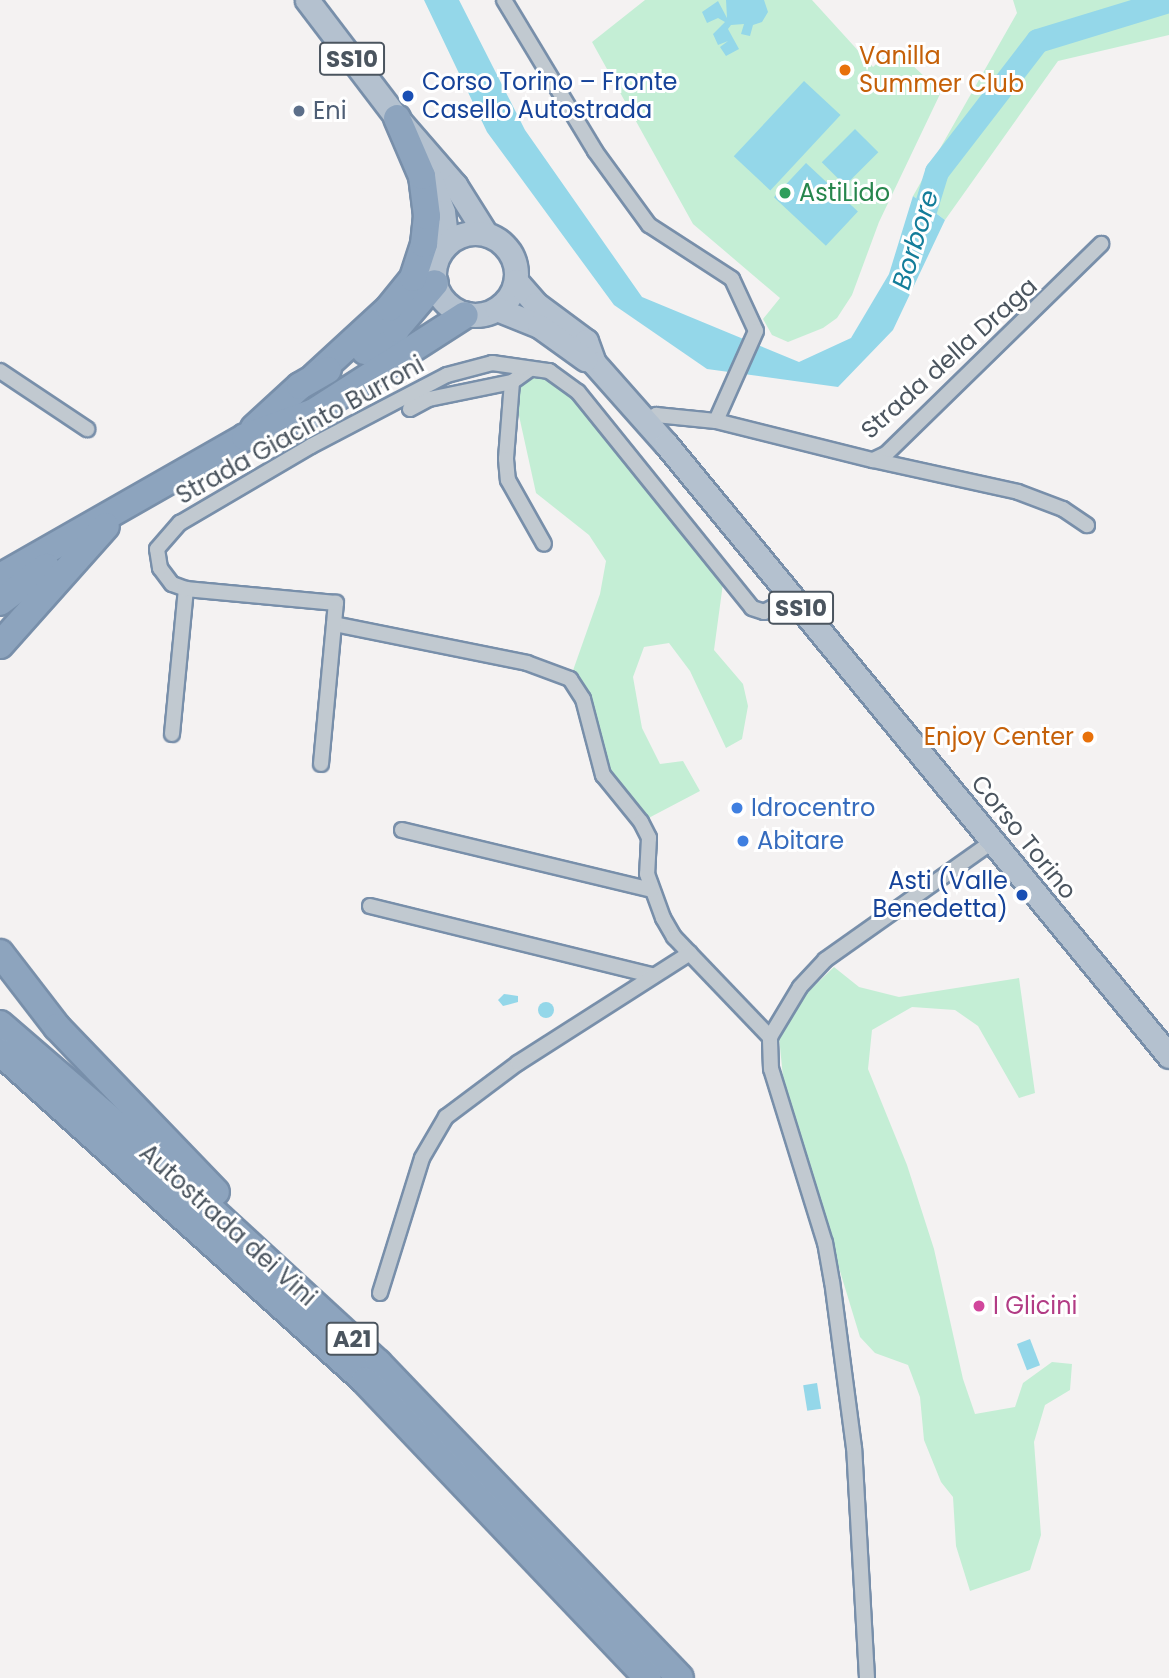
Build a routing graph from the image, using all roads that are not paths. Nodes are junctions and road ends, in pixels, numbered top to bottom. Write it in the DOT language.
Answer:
graph roads {
  1 [pos="307,0"];
  2 [pos="505,0"];
  3 [pos="397,118"];
  4 [pos="486,234"];
  5 [pos="447,243"];
  6 [pos="1101,244"];
  7 [pos="516,281"];
  8 [pos="435,284"];
  9 [pos="497,310"];
  10 [pos="465,315"];
  11 [pos="594,363"];
  12 [pos="530,369"];
  13 [pos="0,372"];
  14 [pos="314,377"];
  15 [pos="512,382"];
  16 [pos="410,409"];
  17 [pos="716,421"];
  18 [pos="648,422"];
  19 [pos="87,429"];
  20 [pos="245,437"];
  21 [pos="873,460"];
  22 [pos="120,510"];
  23 [pos="1087,525"];
  24 [pos="544,544"];
  25 [pos="0,578"];
  26 [pos="186,589"];
  27 [pos="792,597"];
  28 [pos="0,603"];
  29 [pos="334,624"];
  30 [pos="0,645"];
  31 [pos="172,734"];
  32 [pos="321,764"];
  33 [pos="402,830"];
  34 [pos="993,841"];
  35 [pos="652,890"];
  36 [pos="370,906"];
  37 [pos="0,953"];
  38 [pos="690,953"];
  39 [pos="654,976"];
  40 [pos="0,1024"];
  41 [pos="770,1037"];
  42 [pos="0,1052"];
  43 [pos="1169,1056"];
  44 [pos="380,1293"];
  45 [pos="378,1363"];
  46 [pos="648,1678"];
  47 [pos="680,1678"];
  48 [pos="867,1678"];
  1 -- 3 [label="main road, Corso Torino / SS10"];
  2 -- 17 [label="street"];
  3 -- 4 [label="main road, Corso Torino"];
  3 -- 5 [label="main road, Corso Torino"];
  3 -- 14 [label="highway"];
  4 -- 5 [label="main road"];
  4 -- 7 [label="main road, Corso Torino"];
  5 -- 8 [label="main road, Corso Torino"];
  6 -- 21 [label="street, Strada della Draga"];
  7 -- 9 [label="main road"];
  7 -- 11 [label="main road, Corso Torino"];
  8 -- 10 [label="main road"];
  8 -- 14 [label="highway"];
  9 -- 10 [label="main road"];
  9 -- 11 [label="main road, Corso Torino"];
  10 -- 20 [label="highway"];
  11 -- 18 [label="main road, Corso Torino / SS10"];
  12 -- 15 [label="street"];
  12 -- 26 [label="street, Strada Giacinto Burroni"];
  12 -- 27 [label="street, Strada Giacinto Burroni"];
  13 -- 19 [label="street"];
  14 -- 20 [label="highway"];
  15 -- 16 [label="street"];
  15 -- 24 [label="street"];
  17 -- 18 [label="street, Strada della Draga"];
  17 -- 21 [label="street, Strada della Draga"];
  18 -- 27 [label="main road, Corso Torino / SS10"];
  20 -- 22 [label="highway"];
  21 -- 23 [label="street"];
  22 -- 25 [label="highway"];
  22 -- 28 [label="highway"];
  22 -- 30 [label="highway"];
  26 -- 29 [label="street"];
  26 -- 31 [label="street"];
  27 -- 34 [label="main road, Corso Torino / SS10"];
  29 -- 32 [label="street"];
  29 -- 35 [label="street"];
  33 -- 35 [label="street"];
  34 -- 41 [label="street"];
  34 -- 43 [label="main road, Corso Torino / SS10"];
  35 -- 38 [label="street"];
  36 -- 39 [label="street"];
  37 -- 45 [label="highway"];
  38 -- 39 [label="street"];
  38 -- 41 [label="street"];
  39 -- 44 [label="street"];
  40 -- 45 [label="highway, Autostrada dei Vini / A21"];
  41 -- 48 [label="street"];
  42 -- 46 [label="highway, Autostrada dei Vini / A21"];
  45 -- 47 [label="highway, Autostrada dei Vini / A21"];
}
